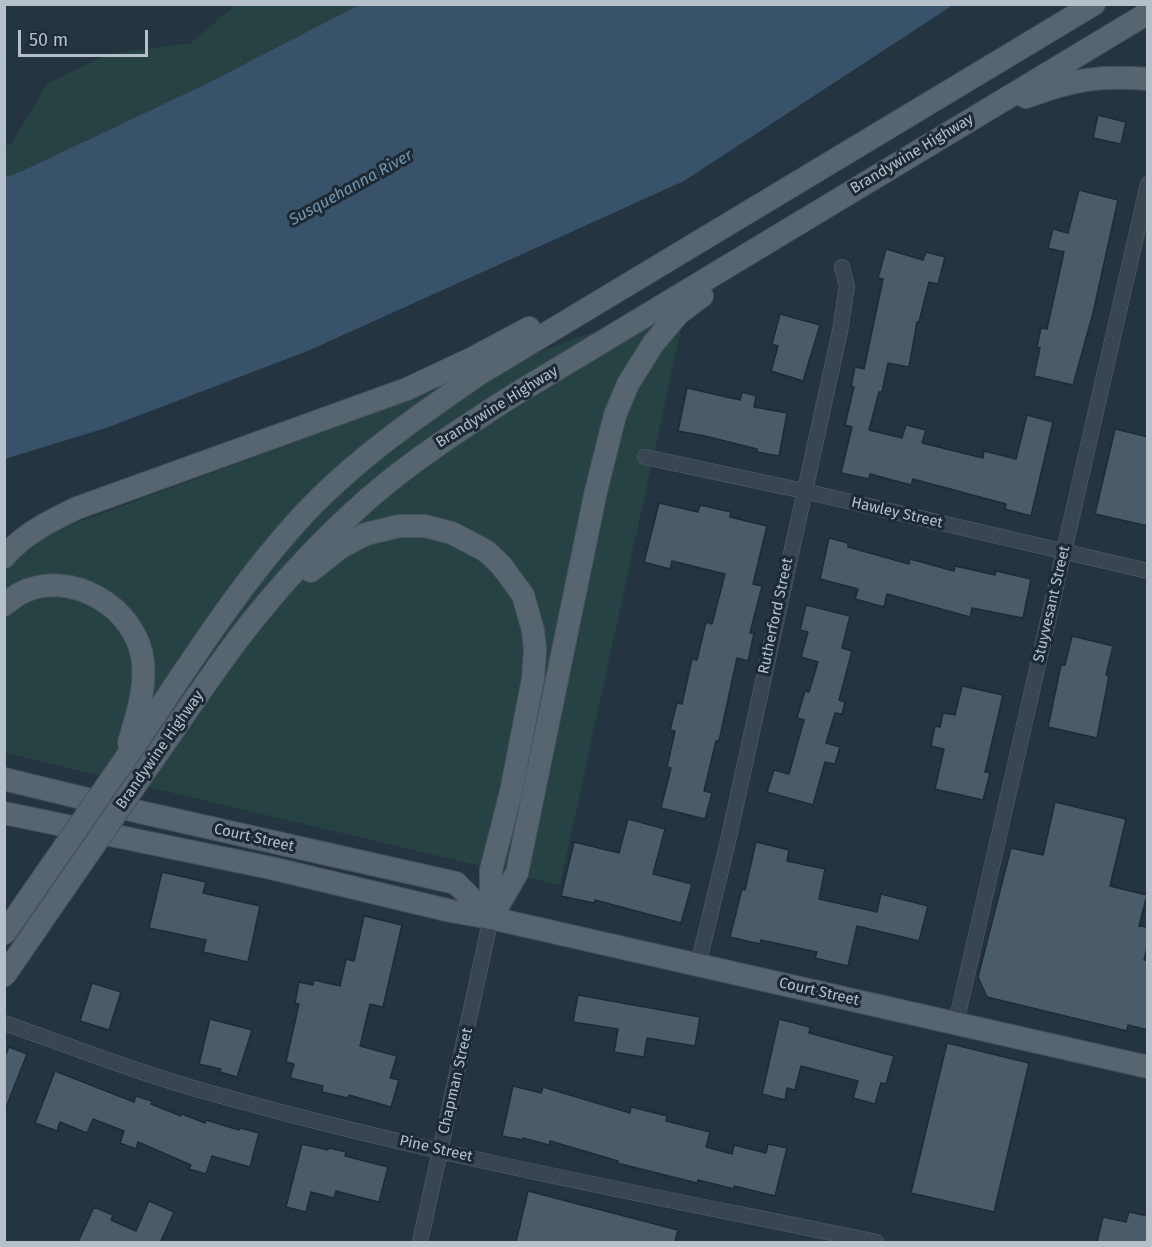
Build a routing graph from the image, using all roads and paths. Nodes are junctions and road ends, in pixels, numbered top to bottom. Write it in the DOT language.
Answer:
graph roads {
  1 [pos="1095,4"];
  2 [pos="1148,13"];
  3 [pos="1148,79"];
  4 [pos="945,134"];
  5 [pos="1148,184"];
  6 [pos="801,222"];
  7 [pos="842,267"];
  8 [pos="647,273"];
  9 [pos="645,458"];
  10 [pos="804,491"];
  11 [pos="1065,552"];
  12 [pos="4,557"];
  13 [pos="1148,571"];
  14 [pos="4,605"];
  15 [pos="214,673"];
  16 [pos="126,758"];
  17 [pos="4,779"];
  18 [pos="4,813"];
  19 [pos="491,918"];
  20 [pos="4,934"];
  21 [pos="698,965"];
  22 [pos="4,976"];
  23 [pos="4,1023"];
  24 [pos="956,1023"];
  25 [pos="1148,1067"];
  26 [pos="440,1151"];
  27 [pos="420,1242"];
  28 [pos="876,1242"];
  1 -- 8 [label="main road, Brandywine Highway"];
  2 -- 4 [label="main road, Brandywine Highway"];
  3 -- 4 [label="main road"];
  4 -- 6 [label="main road, Brandywine Highway"];
  5 -- 11 [label="street, Stuyvesant Street"];
  6 -- 15 [label="main road, Brandywine Highway"];
  6 -- 19 [label="main road"];
  7 -- 10 [label="street, Rutherford Street"];
  8 -- 12 [label="main road"];
  8 -- 16 [label="main road, Brandywine Highway"];
  9 -- 10 [label="street, Hawley Street"];
  10 -- 11 [label="street, Hawley Street"];
  10 -- 21 [label="street, Rutherford Street"];
  11 -- 13 [label="street, Hawley Street"];
  11 -- 24 [label="street, Stuyvesant Street"];
  14 -- 16 [label="main road"];
  15 -- 19 [label="main road"];
  15 -- 22 [label="main road, Brandywine Highway, bridge"];
  16 -- 20 [label="main road, Brandywine Highway, bridge"];
  17 -- 19 [label="main road, Court Street"];
  18 -- 19 [label="main road, Court Street"];
  19 -- 21 [label="main road, Court Street"];
  19 -- 26 [label="street, Chapman Street"];
  21 -- 24 [label="main road, Court Street"];
  23 -- 26 [label="street, Pine Street"];
  24 -- 25 [label="main road, Court Street"];
  26 -- 27 [label="street, Chapman Street"];
  26 -- 28 [label="street, Pine Street"];
}
